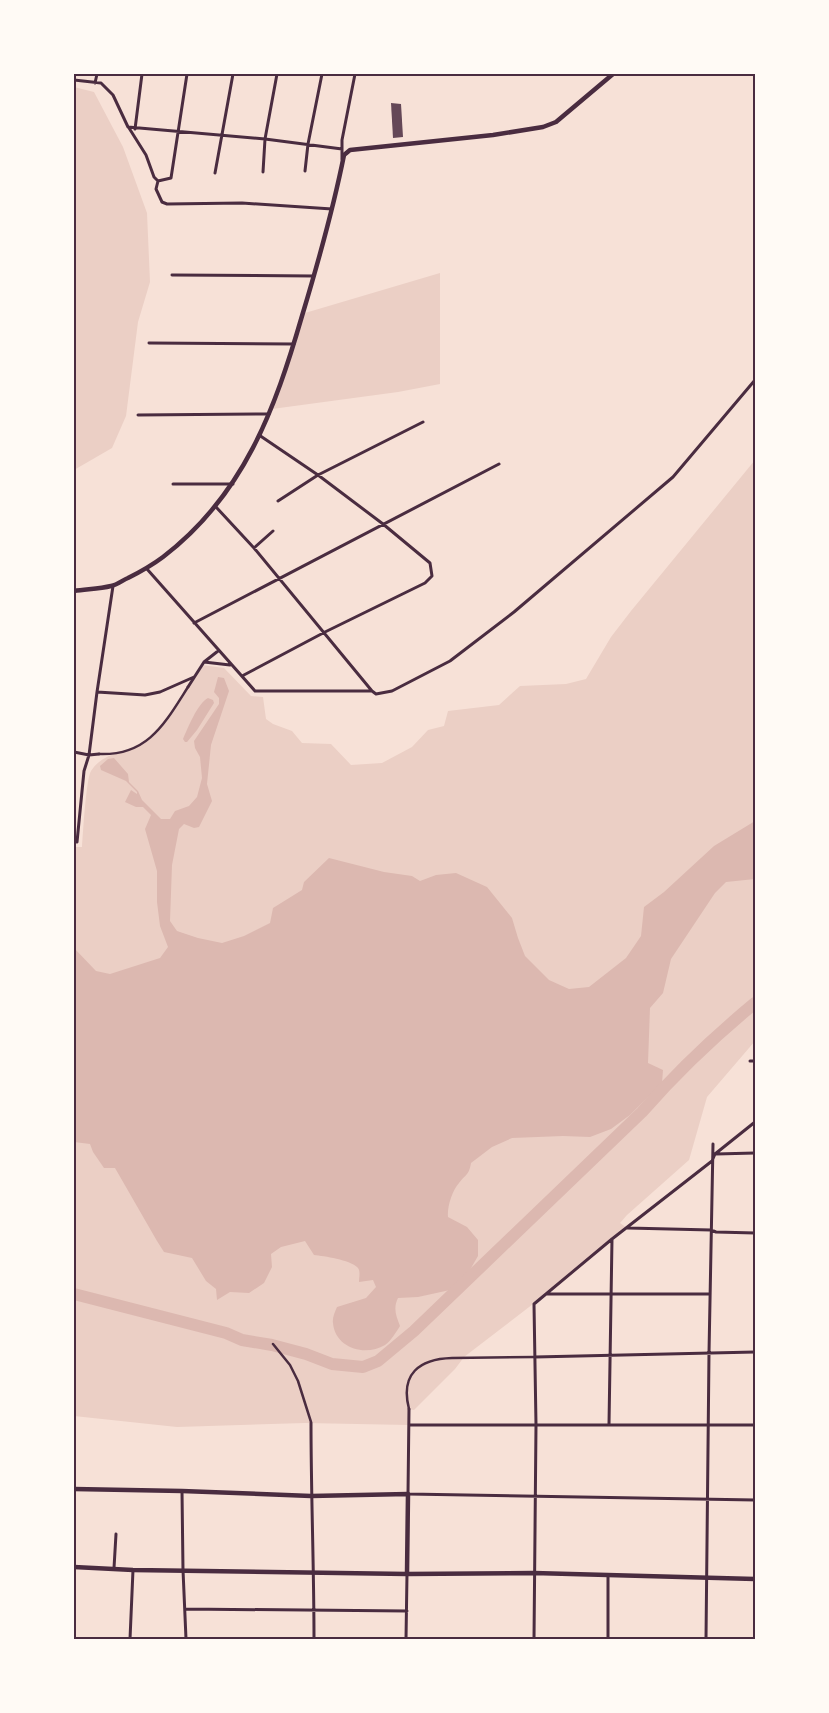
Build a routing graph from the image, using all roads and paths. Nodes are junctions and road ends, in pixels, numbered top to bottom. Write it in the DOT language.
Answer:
graph roads {
  1 [pos="97,74"];
  2 [pos="142,74"];
  3 [pos="187,74"];
  4 [pos="233,74"];
  5 [pos="277,74"];
  6 [pos="322,74"];
  7 [pos="355,74"];
  8 [pos="613,74"];
  9 [pos="74,80"];
  10 [pos="95,82"];
  11 [pos="128,127"];
  12 [pos="135,129"];
  13 [pos="177,132"];
  14 [pos="223,134"];
  15 [pos="265,139"];
  16 [pos="342,140"];
  17 [pos="308,144"];
  18 [pos="342,149"];
  19 [pos="350,150"];
  20 [pos="342,168"];
  21 [pos="305,171"];
  22 [pos="263,172"];
  23 [pos="215,173"];
  24 [pos="158,181"];
  25 [pos="332,209"];
  26 [pos="172,275"];
  27 [pos="314,276"];
  28 [pos="149,343"];
  29 [pos="294,344"];
  30 [pos="755,380"];
  31 [pos="269,414"];
  32 [pos="138,415"];
  33 [pos="423,422"];
  34 [pos="259,435"];
  35 [pos="499,464"];
  36 [pos="318,475"];
  37 [pos="173,484"];
  38 [pos="232,484"];
  39 [pos="278,501"];
  40 [pos="216,507"];
  41 [pos="383,524"];
  42 [pos="273,531"];
  43 [pos="254,548"];
  44 [pos="147,569"];
  45 [pos="278,579"];
  46 [pos="113,586"];
  47 [pos="74,590"];
  48 [pos="194,623"];
  49 [pos="325,632"];
  50 [pos="218,650"];
  51 [pos="204,662"];
  52 [pos="231,665"];
  53 [pos="242,676"];
  54 [pos="194,677"];
  55 [pos="188,686"];
  56 [pos="372,691"];
  57 [pos="97,692"];
  58 [pos="74,752"];
  59 [pos="99,754"];
  60 [pos="89,755"];
  61 [pos="75,842"];
  62 [pos="750,1061"];
  63 [pos="755,1061"];
  64 [pos="755,1122"];
  65 [pos="713,1144"];
  66 [pos="755,1153"];
  67 [pos="715,1154"];
  68 [pos="712,1161"];
  69 [pos="627,1228"];
  70 [pos="711,1230"];
  71 [pos="755,1233"];
  72 [pos="612,1239"];
  73 [pos="611,1293"];
  74 [pos="546,1294"];
  75 [pos="710,1294"];
  76 [pos="273,1344"];
  77 [pos="755,1352"];
  78 [pos="709,1353"];
  79 [pos="611,1355"];
  80 [pos="536,1357"];
  81 [pos="409,1408"];
  82 [pos="311,1423"];
  83 [pos="609,1424"];
  84 [pos="410,1425"];
  85 [pos="536,1425"];
  86 [pos="709,1425"];
  87 [pos="755,1425"];
  88 [pos="74,1489"];
  89 [pos="182,1491"];
  90 [pos="408,1494"];
  91 [pos="311,1496"];
  92 [pos="536,1496"];
  93 [pos="708,1499"];
  94 [pos="755,1500"];
  95 [pos="116,1534"];
  96 [pos="74,1567"];
  97 [pos="114,1568"];
  98 [pos="133,1570"];
  99 [pos="183,1570"];
  100 [pos="314,1572"];
  101 [pos="534,1573"];
  102 [pos="407,1574"];
  103 [pos="608,1575"];
  104 [pos="706,1578"];
  105 [pos="755,1579"];
  106 [pos="184,1609"];
  107 [pos="314,1609"];
  108 [pos="407,1611"];
  109 [pos="130,1639"];
  110 [pos="186,1639"];
  111 [pos="314,1639"];
  112 [pos="406,1639"];
  113 [pos="534,1639"];
  114 [pos="608,1639"];
  115 [pos="706,1639"];
  1 -- 10 [label="street"];
  2 -- 12 [label="street"];
  3 -- 13 [label="street"];
  4 -- 14 [label="street"];
  5 -- 15 [label="street"];
  6 -- 17 [label="street"];
  7 -- 16 [label="street"];
  8 -- 19 [label="main road"];
  9 -- 10 [label="street"];
  10 -- 11 [label="street"];
  11 -- 12 [label="street"];
  11 -- 24 [label="street"];
  12 -- 13 [label="street"];
  13 -- 14 [label="street"];
  13 -- 24 [label="street"];
  14 -- 15 [label="street"];
  14 -- 23 [label="street"];
  15 -- 17 [label="street"];
  15 -- 22 [label="street"];
  16 -- 18 [label="street"];
  16 -- 19 [label="street"];
  17 -- 18 [label="street"];
  17 -- 21 [label="street"];
  18 -- 20 [label="street"];
  19 -- 20 [label="main road"];
  20 -- 25 [label="main road"];
  24 -- 25 [label="street"];
  25 -- 27 [label="main road"];
  26 -- 27 [label="street"];
  27 -- 29 [label="main road"];
  28 -- 29 [label="street"];
  29 -- 31 [label="main road"];
  30 -- 56 [label="street"];
  31 -- 32 [label="street"];
  31 -- 34 [label="main road"];
  33 -- 36 [label="street"];
  34 -- 36 [label="street"];
  34 -- 38 [label="main road"];
  35 -- 41 [label="street"];
  36 -- 39 [label="street"];
  36 -- 41 [label="street"];
  37 -- 38 [label="street"];
  38 -- 40 [label="main road"];
  40 -- 43 [label="street"];
  40 -- 44 [label="main road"];
  41 -- 45 [label="street"];
  41 -- 49 [label="street"];
  42 -- 43 [label="street"];
  43 -- 45 [label="street"];
  44 -- 46 [label="main road"];
  44 -- 48 [label="street"];
  45 -- 48 [label="street"];
  45 -- 49 [label="street"];
  46 -- 47 [label="main road"];
  46 -- 57 [label="street"];
  48 -- 50 [label="street"];
  49 -- 53 [label="street"];
  49 -- 56 [label="street"];
  50 -- 51 [label="street"];
  50 -- 52 [label="street"];
  51 -- 52 [label="street"];
  51 -- 54 [label="street"];
  52 -- 53 [label="street"];
  53 -- 56 [label="street"];
  54 -- 55 [label="street"];
  54 -- 57 [label="street"];
  55 -- 59 [label="street"];
  57 -- 60 [label="street"];
  58 -- 60 [label="street"];
  59 -- 60 [label="street"];
  60 -- 61 [label="street"];
  62 -- 63 [label="street"];
  64 -- 67 [label="street"];
  65 -- 68 [label="street"];
  66 -- 67 [label="street"];
  67 -- 68 [label="street"];
  68 -- 69 [label="street"];
  68 -- 70 [label="street"];
  69 -- 70 [label="street"];
  69 -- 72 [label="street"];
  70 -- 71 [label="street"];
  70 -- 75 [label="street"];
  72 -- 73 [label="street"];
  72 -- 74 [label="street"];
  73 -- 74 [label="street"];
  73 -- 75 [label="street"];
  73 -- 79 [label="street"];
  74 -- 80 [label="street"];
  75 -- 78 [label="street"];
  76 -- 82 [label="street"];
  77 -- 78 [label="street"];
  78 -- 79 [label="street"];
  78 -- 86 [label="street"];
  79 -- 80 [label="street"];
  79 -- 83 [label="street"];
  80 -- 81 [label="street"];
  80 -- 85 [label="street"];
  81 -- 84 [label="street"];
  82 -- 91 [label="street"];
  83 -- 85 [label="street"];
  83 -- 86 [label="street"];
  84 -- 85 [label="street"];
  84 -- 90 [label="street"];
  85 -- 92 [label="street"];
  86 -- 87 [label="street"];
  86 -- 93 [label="street"];
  88 -- 89 [label="main road"];
  89 -- 91 [label="main road"];
  89 -- 99 [label="street"];
  90 -- 91 [label="main road"];
  90 -- 92 [label="street"];
  90 -- 102 [label="main road"];
  91 -- 100 [label="street"];
  92 -- 93 [label="street"];
  92 -- 101 [label="street"];
  93 -- 94 [label="street"];
  93 -- 104 [label="street"];
  95 -- 97 [label="street"];
  96 -- 97 [label="main road"];
  97 -- 98 [label="main road"];
  98 -- 99 [label="main road"];
  98 -- 109 [label="street"];
  99 -- 100 [label="main road"];
  99 -- 106 [label="street"];
  100 -- 102 [label="main road"];
  100 -- 107 [label="street"];
  101 -- 102 [label="main road"];
  101 -- 103 [label="main road"];
  101 -- 113 [label="street"];
  102 -- 108 [label="street"];
  103 -- 104 [label="main road"];
  103 -- 114 [label="street"];
  104 -- 105 [label="main road"];
  104 -- 115 [label="street"];
  106 -- 107 [label="street"];
  106 -- 110 [label="street"];
  107 -- 108 [label="street"];
  107 -- 111 [label="street"];
  108 -- 112 [label="street"];
}
